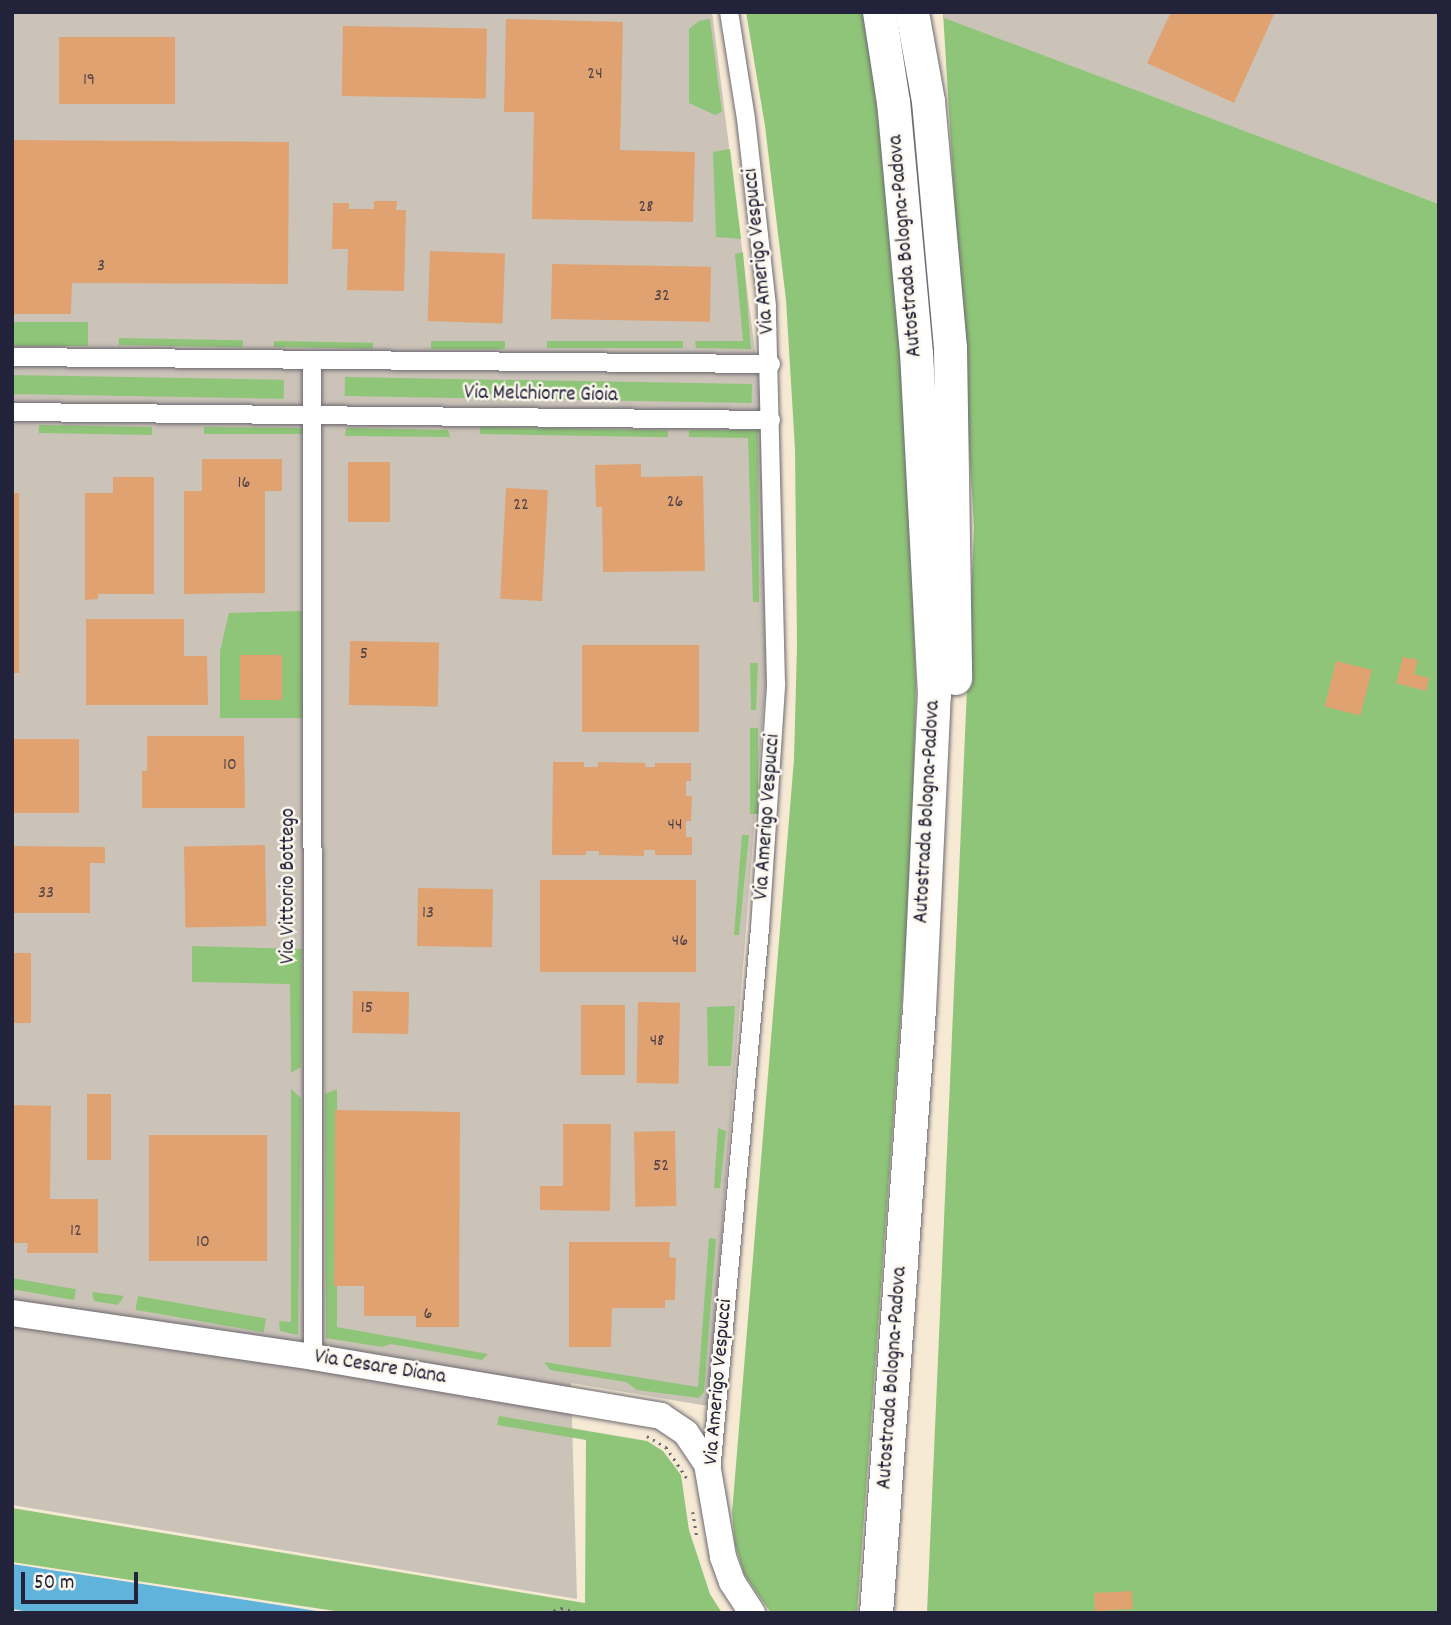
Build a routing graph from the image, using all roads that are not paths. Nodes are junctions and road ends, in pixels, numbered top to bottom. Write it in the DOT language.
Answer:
graph roads {
  1 [pos="729,12"];
  2 [pos="879,12"];
  3 [pos="912,12"];
  4 [pos="12,357"];
  5 [pos="312,360"];
  6 [pos="771,364"];
  7 [pos="12,412"];
  8 [pos="310,415"];
  9 [pos="771,420"];
  10 [pos="12,1313"];
  11 [pos="313,1357"];
  12 [pos="699,1484"];
  13 [pos="752,1613"];
  14 [pos="876,1613"];
  15 [pos="899,1613"];
  1 -- 6 [label="street, Via Amerigo Vespucci"];
  2 -- 14 [label="highway, Autostrada Bologna-Padova"];
  3 -- 15 [label="highway, Autostrada Bologna-Padova"];
  4 -- 5 [label="street, Via Melchiorre Gioia"];
  5 -- 6 [label="street, Via Melchiorre Gioia"];
  5 -- 8 [label="street"];
  6 -- 9 [label="street, Via Amerigo Vespucci"];
  7 -- 8 [label="street, Via Melchiorre Gioia"];
  8 -- 9 [label="street, Via Melchiorre Gioia"];
  8 -- 11 [label="street, Via Vittorio Bottego"];
  9 -- 12 [label="street, Via Amerigo Vespucci"];
  10 -- 11 [label="main road, Via Cesare Diana"];
  11 -- 12 [label="main road, Via Cesare Diana"];
  12 -- 13 [label="main road, Via Amerigo Vespucci"];
}
